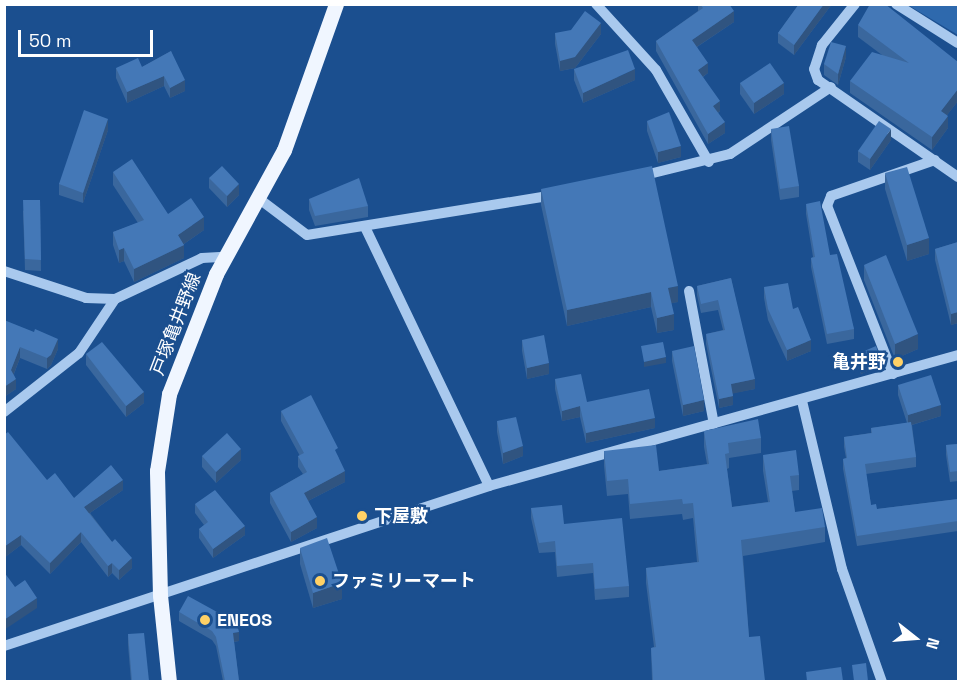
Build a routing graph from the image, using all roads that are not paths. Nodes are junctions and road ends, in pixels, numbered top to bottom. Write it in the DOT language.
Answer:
graph roads {
  1 [pos="336,4"];
  2 [pos="596,4"];
  3 [pos="855,4"];
  4 [pos="896,4"];
  5 [pos="958,43"];
  6 [pos="831,87"];
  7 [pos="935,160"];
  8 [pos="709,162"];
  9 [pos="958,177"];
  10 [pos="632,178"];
  11 [pos="564,193"];
  12 [pos="258,198"];
  13 [pos="365,227"];
  14 [pos="224,257"];
  15 [pos="4,271"];
  16 [pos="689,291"];
  17 [pos="115,299"];
  18 [pos="958,355"];
  19 [pos="893,374"];
  20 [pos="802,401"];
  21 [pos="4,412"];
  22 [pos="714,424"];
  23 [pos="489,486"];
  24 [pos="160,595"];
  25 [pos="4,646"];
  26 [pos="169,681"];
  27 [pos="882,681"];
  1 -- 12 [label="main road, 戸塚亀井野線"];
  2 -- 8 [label="street"];
  3 -- 6 [label="street"];
  4 -- 5 [label="street"];
  6 -- 7 [label="street"];
  6 -- 8 [label="street"];
  7 -- 9 [label="street"];
  7 -- 19 [label="street"];
  8 -- 10 [label="street"];
  11 -- 13 [label="street"];
  12 -- 13 [label="street"];
  12 -- 14 [label="main road, 戸塚亀井野線"];
  13 -- 23 [label="street"];
  14 -- 17 [label="street"];
  14 -- 24 [label="main road, 戸塚亀井野線"];
  15 -- 17 [label="street"];
  16 -- 22 [label="street"];
  17 -- 21 [label="street"];
  18 -- 19 [label="street"];
  19 -- 20 [label="street"];
  20 -- 22 [label="street"];
  20 -- 27 [label="street"];
  22 -- 23 [label="street"];
  23 -- 24 [label="street"];
  24 -- 25 [label="street"];
  24 -- 26 [label="main road, 戸塚亀井野線"];
}
